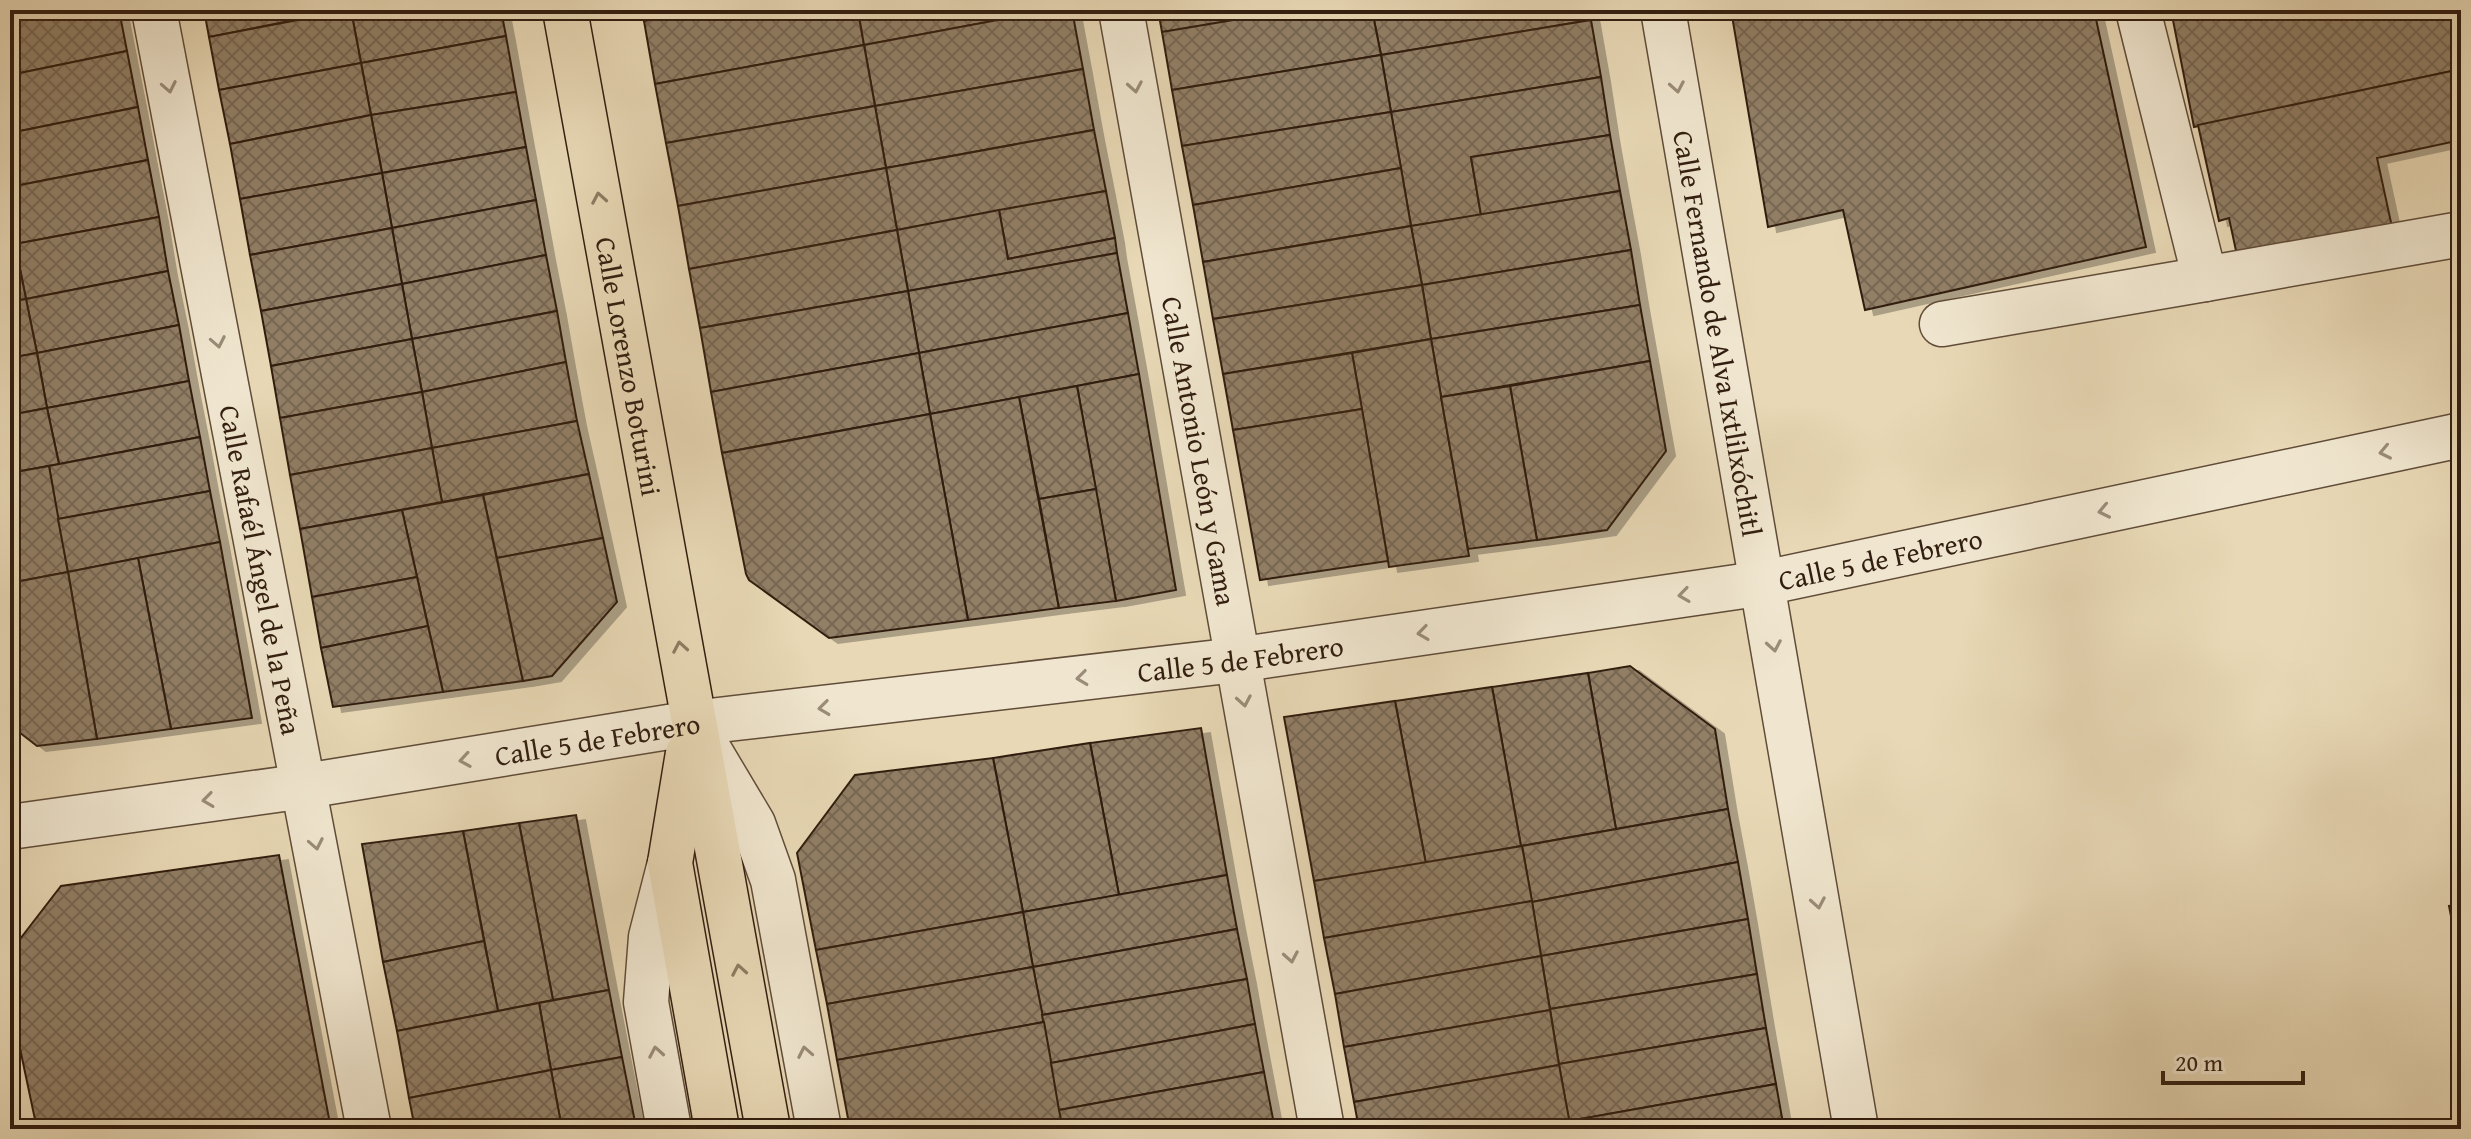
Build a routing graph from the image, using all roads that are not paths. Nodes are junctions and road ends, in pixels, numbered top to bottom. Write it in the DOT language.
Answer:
graph roads {
  1 [pos="154,10"];
  2 [pos="565,10"];
  3 [pos="1121,10"];
  4 [pos="1663,10"];
  5 [pos="2138,10"];
  6 [pos="2461,234"];
  7 [pos="2205,279"];
  8 [pos="1942,324"];
  9 [pos="2461,435"];
  10 [pos="1764,583"];
  11 [pos="1236,660"];
  12 [pos="693,723"];
  13 [pos="305,786"];
  14 [pos="10,827"];
  15 [pos="670,863"];
  16 [pos="369,1129"];
  17 [pos="669,1129"];
  18 [pos="717,1129"];
  19 [pos="768,1129"];
  20 [pos="819,1129"];
  21 [pos="1322,1129"];
  22 [pos="1856,1129"];
  1 -- 13 [label="street, Calle Rafaél Ángel de la Peña, one-way"];
  12 -- 2 [label="main road, Calle Lorenzo Boturini, one-way"];
  3 -- 11 [label="street, Calle Antonio León y Gama, one-way"];
  4 -- 10 [label="street, Calle Fernando de Alva Ixtlilxóchitl, one-way"];
  5 -- 7 [label="street"];
  6 -- 7 [label="street"];
  7 -- 8 [label="street"];
  9 -- 10 [label="street, Calle 5 de Febrero, one-way"];
  10 -- 11 [label="street, Calle 5 de Febrero, one-way"];
  10 -- 22 [label="street, Calle Fernando de Alva Ixtlilxóchitl, one-way"];
  11 -- 12 [label="street, Calle 5 de Febrero, one-way"];
  11 -- 21 [label="street, Calle Antonio León y Gama, one-way"];
  12 -- 13 [label="street, Calle 5 de Febrero, one-way"];
  12 -- 15 [label="main road, Calle Lorenzo Boturini"];
  19 -- 12 [label="main road, Calle Lorenzo Boturini, one-way"];
  20 -- 12 [label="street, Calle Lorenzo Boturini, one-way"];
  13 -- 14 [label="street, Calle 5 de Febrero, one-way"];
  13 -- 16 [label="street, Calle Rafaél Ángel de la Peña, one-way"];
  17 -- 15 [label="street, Calle Lorenzo Boturini, one-way"];
  15 -- 18 [label="main road, Calle Lorenzo Boturini"];
}
